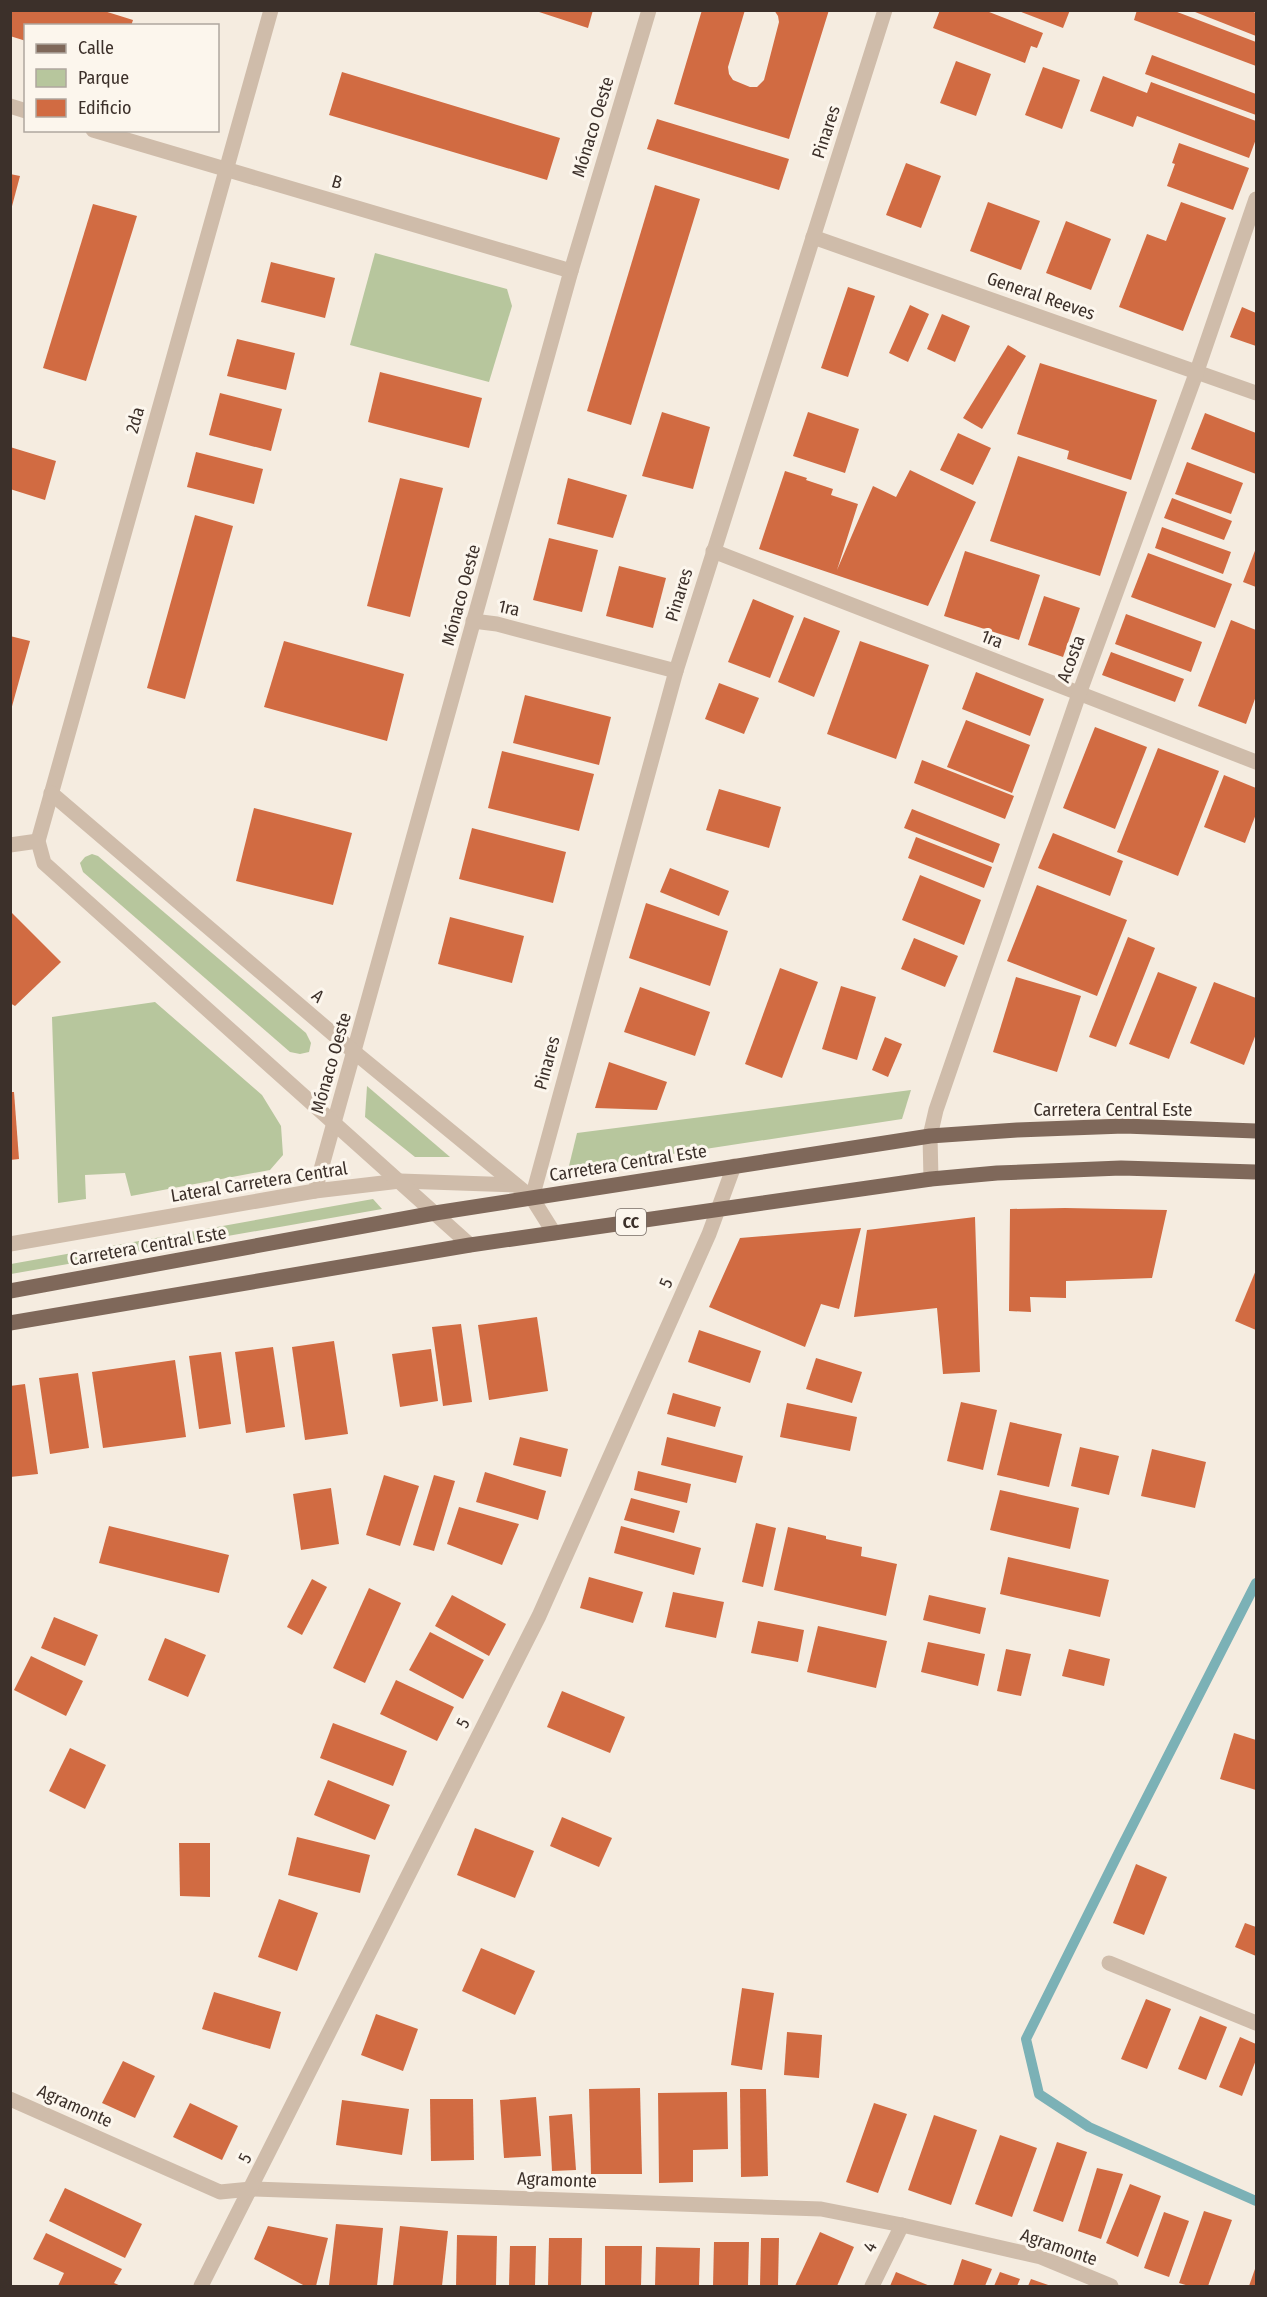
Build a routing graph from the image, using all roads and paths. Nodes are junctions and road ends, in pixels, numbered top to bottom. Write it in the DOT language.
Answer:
graph roads {
  1 [pos="271,10"];
  2 [pos="649,10"];
  3 [pos="885,10"];
  4 [pos="100,132"];
  5 [pos="225,170"];
  6 [pos="1257,199"];
  7 [pos="813,237"];
  8 [pos="571,271"];
  9 [pos="1197,371"];
  10 [pos="1257,393"];
  11 [pos="713,551"];
  12 [pos="473,621"];
  13 [pos="676,671"];
  14 [pos="1079,693"];
  15 [pos="1257,762"];
  16 [pos="51,794"];
  17 [pos="38,841"];
  18 [pos="10,845"];
  19 [pos="353,1051"];
  20 [pos="333,1125"];
  21 [pos="1257,1131"];
  22 [pos="930,1136"];
  23 [pos="734,1166"];
  24 [pos="1257,1172"];
  25 [pos="931,1179"];
  26 [pos="400,1181"];
  27 [pos="516,1185"];
  28 [pos="315,1191"];
  29 [pos="532,1198"];
  30 [pos="718,1209"];
  31 [pos="435,1213"];
  32 [pos="554,1233"];
  33 [pos="10,1244"];
  34 [pos="470,1245"];
  35 [pos="10,1291"];
  36 [pos="10,1323"];
  37 [pos="1109,1963"];
  38 [pos="1257,2023"];
  39 [pos="10,2099"];
  40 [pos="251,2189"];
  41 [pos="902,2225"];
  42 [pos="201,2286"];
  43 [pos="872,2286"];
  44 [pos="1111,2286"];
  1 -- 5 [label="street, 2da"];
  2 -- 8 [label="street, Mónaco Oeste"];
  3 -- 7 [label="street, Pinares"];
  4 -- 5 [label="street, B"];
  5 -- 8 [label="street, B"];
  5 -- 16 [label="street, 2da"];
  6 -- 9 [label="street, Acosta"];
  7 -- 9 [label="street, General Reeves"];
  7 -- 11 [label="street, Pinares"];
  8 -- 12 [label="street, Mónaco Oeste"];
  9 -- 10 [label="street, General Reeves"];
  9 -- 14 [label="street, Acosta"];
  11 -- 13 [label="street, Pinares"];
  11 -- 14 [label="street, 1ra"];
  12 -- 13 [label="street, 1ra"];
  12 -- 19 [label="street, Mónaco Oeste"];
  13 -- 29 [label="street, Pinares"];
  14 -- 15 [label="street, 1ra"];
  14 -- 22 [label="street, Acosta"];
  16 -- 17 [label="street, 2da"];
  16 -- 19 [label="street, A"];
  17 -- 18 [label="street"];
  17 -- 20 [label="street"];
  19 -- 20 [label="street, Mónaco Oeste"];
  19 -- 27 [label="street, A"];
  20 -- 26 [label="street"];
  20 -- 28 [label="street, Mónaco Oeste"];
  21 -- 22 [label="main road, Carretera Central Este / CC"];
  22 -- 23 [label="main road, Carretera Central Este / CC"];
  22 -- 25 [label="street, Acosta"];
  23 -- 29 [label="main road, Carretera Central Este / CC"];
  23 -- 30 [label="street, 5"];
  24 -- 25 [label="main road, CC"];
  25 -- 30 [label="main road, CC"];
  26 -- 27 [label="street, Lateral Carretera Central"];
  26 -- 28 [label="street, Lateral Carretera Central"];
  26 -- 31 [label="street"];
  27 -- 29 [label="street, A"];
  28 -- 33 [label="street, Lateral Carretera Central"];
  29 -- 31 [label="main road, Carretera Central Este / CC"];
  29 -- 32 [label="street, A"];
  30 -- 32 [label="main road, CC"];
  30 -- 40 [label="street, 5"];
  31 -- 34 [label="street"];
  31 -- 35 [label="main road, Carretera Central Este / CC"];
  32 -- 34 [label="main road, CC"];
  34 -- 36 [label="main road, CC"];
  37 -- 38 [label="street"];
  39 -- 40 [label="street, Agramonte"];
  40 -- 41 [label="street, Agramonte"];
  40 -- 42 [label="street, 5"];
  41 -- 43 [label="street, 4"];
  41 -- 44 [label="street, Agramonte"];
}
